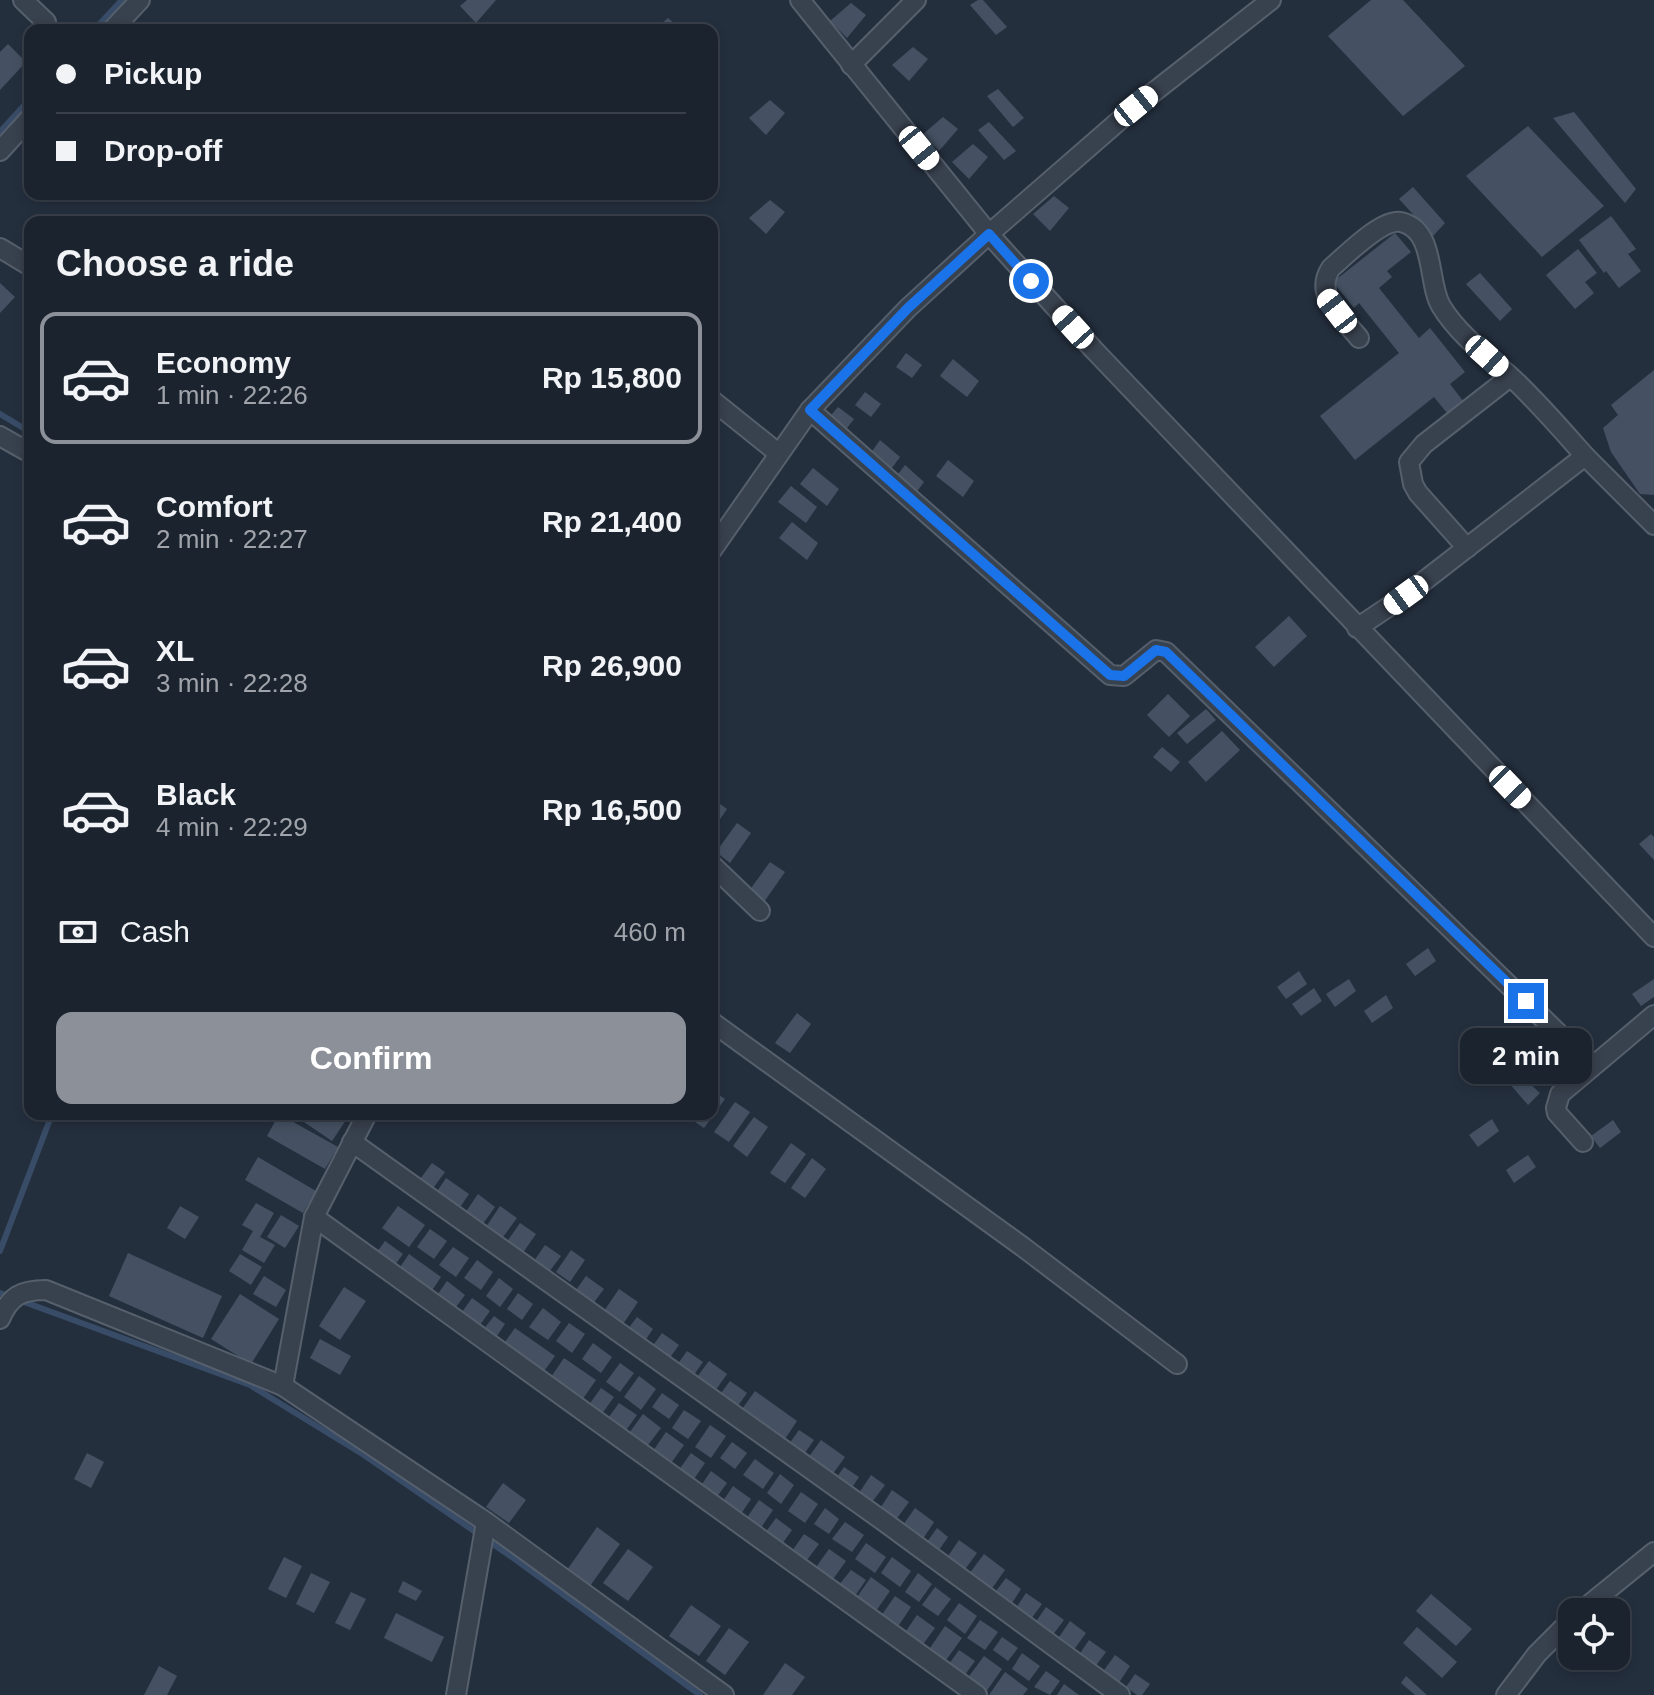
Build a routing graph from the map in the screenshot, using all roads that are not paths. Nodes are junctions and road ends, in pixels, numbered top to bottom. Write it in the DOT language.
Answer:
graph roads {
  1 [pos="23,0"];
  2 [pos="140,0"];
  3 [pos="800,0"];
  4 [pos="916,0"];
  5 [pos="1271,0"];
  6 [pos="46,22"];
  7 [pos="118,24"];
  8 [pos="859,75"];
  9 [pos="24,125"];
  10 [pos="0,151"];
  11 [pos="989,234"];
  12 [pos="0,248"];
  13 [pos="24,262"];
  14 [pos="1359,338"];
  15 [pos="1510,377"];
  16 [pos="718,405"];
  17 [pos="810,410"];
  18 [pos="0,436"];
  19 [pos="24,450"];
  20 [pos="778,453"];
  21 [pos="1585,456"];
  22 [pos="1654,525"];
  23 [pos="718,541"];
  24 [pos="1467,548"];
  25 [pos="1357,628"];
  26 [pos="718,871"];
  27 [pos="760,911"];
  28 [pos="1654,937"];
  29 [pos="1654,1015"];
  30 [pos="718,1026"];
  31 [pos="1591,1065"];
  32 [pos="364,1120"];
  33 [pos="352,1142"];
  34 [pos="1583,1142"];
  35 [pos="314,1217"];
  36 [pos="0,1319"];
  37 [pos="1177,1364"];
  38 [pos="283,1386"];
  39 [pos="486,1522"];
  40 [pos="1654,1552"];
  41 [pos="1597,1598"];
  42 [pos="1558,1633"];
  43 [pos="456,1695"];
  44 [pos="724,1695"];
  45 [pos="977,1695"];
  46 [pos="1120,1695"];
  47 [pos="1506,1695"];
  1 -- 6 [label="street"];
  2 -- 7 [label="street"];
  3 -- 8 [label="street"];
  4 -- 8 [label="street"];
  5 -- 11 [label="street"];
  8 -- 11 [label="street"];
  9 -- 10 [label="street"];
  11 -- 17 [label="street"];
  11 -- 25 [label="street"];
  12 -- 13 [label="street"];
  14 -- 15 [label="street"];
  15 -- 21 [label="street"];
  15 -- 24 [label="street"];
  16 -- 20 [label="street"];
  17 -- 20 [label="street"];
  17 -- 31 [label="street"];
  18 -- 19 [label="street"];
  20 -- 23 [label="street"];
  21 -- 22 [label="street"];
  21 -- 24 [label="street"];
  24 -- 25 [label="street"];
  25 -- 28 [label="street"];
  26 -- 27 [label="street"];
  29 -- 31 [label="street"];
  30 -- 37 [label="street"];
  31 -- 34 [label="street"];
  32 -- 33 [label="street"];
  33 -- 35 [label="street"];
  33 -- 46 [label="street"];
  35 -- 38 [label="street"];
  35 -- 45 [label="street"];
  36 -- 38 [label="street"];
  38 -- 39 [label="street"];
  39 -- 43 [label="street"];
  39 -- 44 [label="street"];
  40 -- 41 [label="street"];
  42 -- 47 [label="street"];
}
